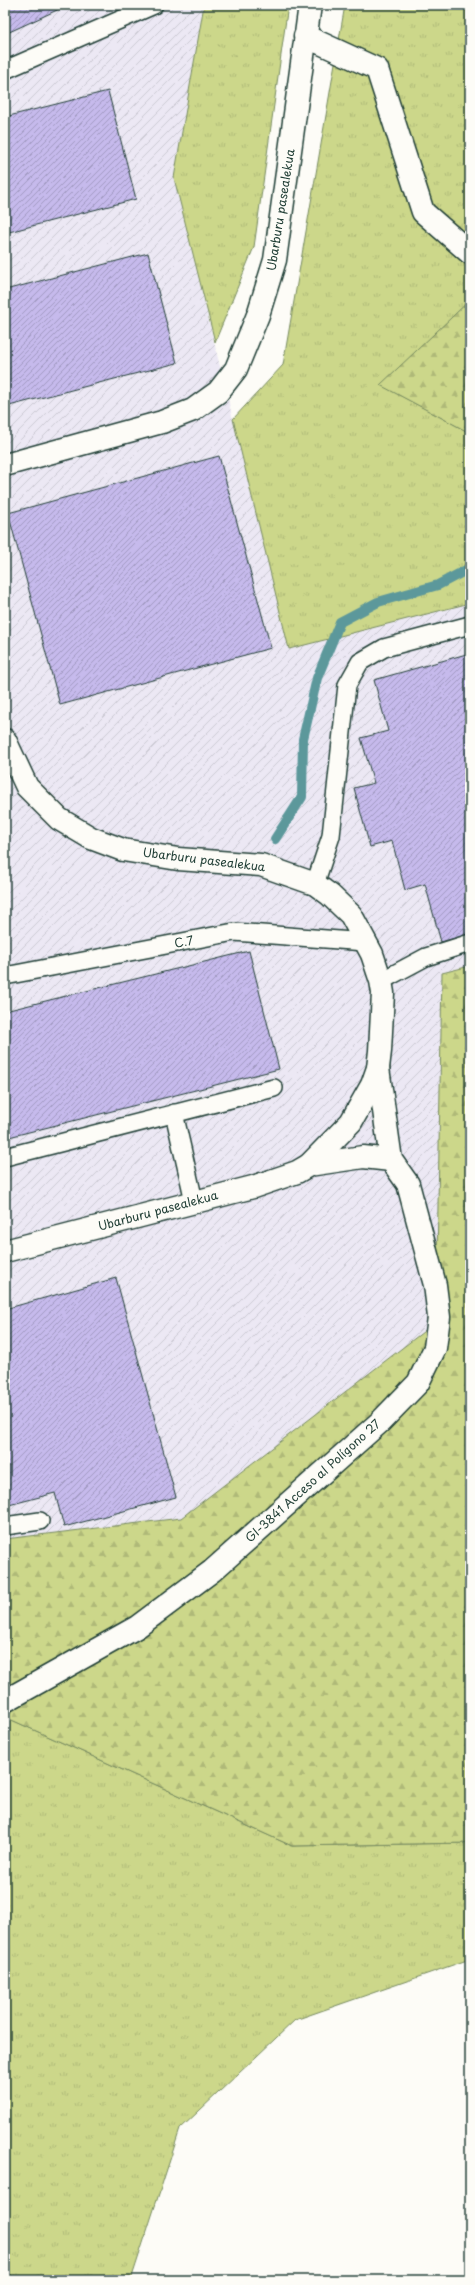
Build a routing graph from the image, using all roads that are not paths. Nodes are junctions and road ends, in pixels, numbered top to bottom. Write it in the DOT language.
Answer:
graph roads {
  1 [pos="154,5"];
  2 [pos="310,5"];
  3 [pos="305,36"];
  4 [pos="5,70"];
  5 [pos="470,253"];
  6 [pos="5,465"];
  7 [pos="470,625"];
  8 [pos="5,740"];
  9 [pos="315,884"];
  10 [pos="365,942"];
  11 [pos="470,944"];
  12 [pos="5,976"];
  13 [pos="381,981"];
  14 [pos="378,1068"];
  15 [pos="274,1088"];
  16 [pos="174,1113"];
  17 [pos="5,1156"];
  18 [pos="391,1160"];
  19 [pos="309,1165"];
  20 [pos="194,1201"];
  21 [pos="5,1251"];
  22 [pos="40,1521"];
  23 [pos="5,1526"];
  24 [pos="5,1701"];
  1 -- 4 [label="lane"];
  2 -- 3 [label="street, Ubarburu pasealekua"];
  3 -- 5 [label="street"];
  3 -- 6 [label="street, Ubarburu pasealekua"];
  7 -- 9 [label="lane"];
  8 -- 9 [label="street, Ubarburu pasealekua"];
  9 -- 10 [label="street, Ubarburu pasealekua"];
  10 -- 12 [label="lane, C.7"];
  10 -- 13 [label="street, Ubarburu pasealekua"];
  11 -- 13 [label="lane"];
  13 -- 14 [label="street, Ubarburu pasealekua"];
  14 -- 18 [label="street, Ubarburu pasealekua"];
  14 -- 19 [label="street, Ubarburu pasealekua"];
  15 -- 16 [label="lane"];
  16 -- 17 [label="lane"];
  16 -- 20 [label="lane"];
  18 -- 19 [label="street, Ubarburu pasealekua"];
  18 -- 24 [label="street, GI-3841 Acceso al Polígono 27"];
  19 -- 20 [label="street, Ubarburu pasealekua"];
  20 -- 21 [label="street, Ubarburu pasealekua"];
  22 -- 23 [label="lane"];
}
